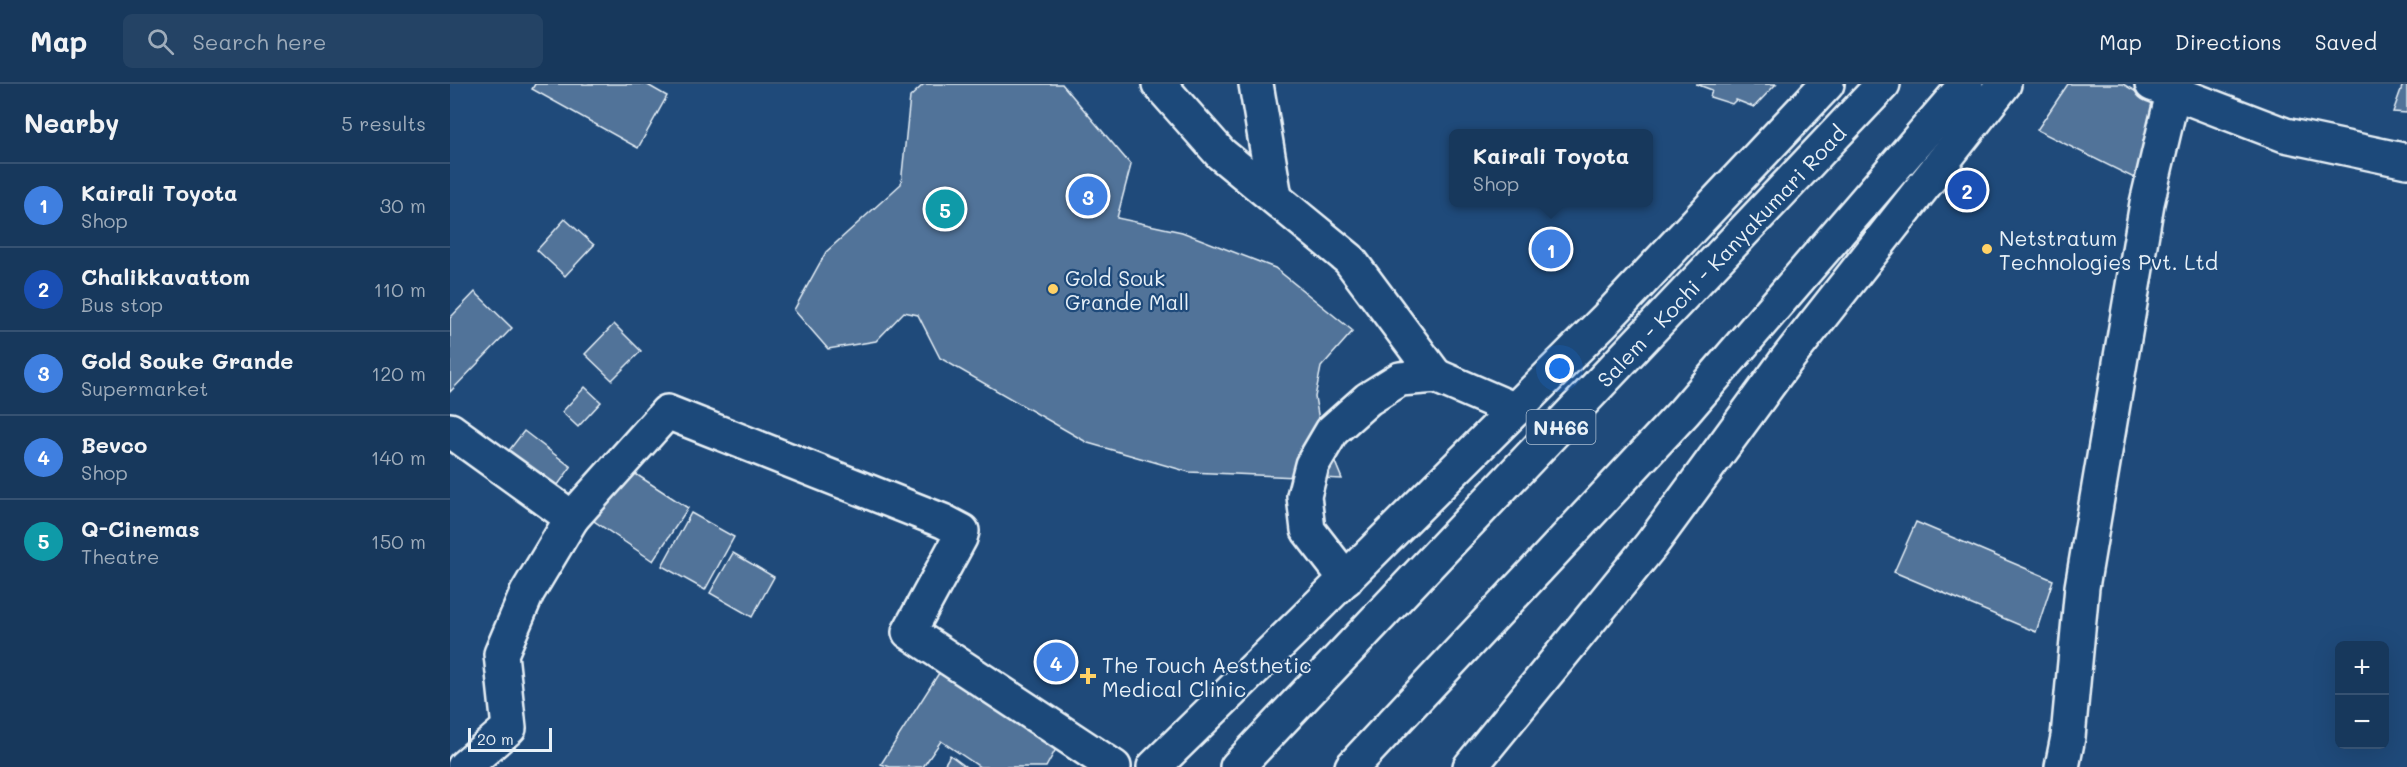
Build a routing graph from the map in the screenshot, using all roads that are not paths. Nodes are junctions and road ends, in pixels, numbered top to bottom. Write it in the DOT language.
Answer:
graph roads {
  1 [pos="1159,84"];
  2 [pos="1256,84"];
  3 [pos="1827,84"];
  4 [pos="1883,84"];
  5 [pos="1966,84"];
  6 [pos="2004,84"];
  7 [pos="2162,89"];
  8 [pos="2407,161"];
  9 [pos="1275,197"];
  10 [pos="1436,376"];
  11 [pos="1515,410"];
  12 [pos="450,430"];
  13 [pos="572,518"];
  14 [pos="1346,579"];
  15 [pos="464,767"];
  16 [pos="1114,767"];
  17 [pos="1154,767"];
  18 [pos="1237,767"];
  19 [pos="1352,767"];
  20 [pos="1470,767"];
  21 [pos="2062,767"];
  1 -- 9 [label="main road"];
  2 -- 9 [label="main road"];
  3 -- 11 [label="main road"];
  4 -- 18 [label="main road, Salem - Kochi - Kanyakumari Road / NH66"];
  5 -- 19 [label="main road"];
  6 -- 20 [label="main road"];
  7 -- 8 [label="main road"];
  7 -- 21 [label="main road"];
  9 -- 10 [label="main road"];
  10 -- 11 [label="main road"];
  10 -- 14 [label="main road"];
  11 -- 14 [label="main road"];
  12 -- 13 [label="main road"];
  13 -- 15 [label="main road"];
  13 -- 16 [label="main road"];
  14 -- 17 [label="main road"];
}
